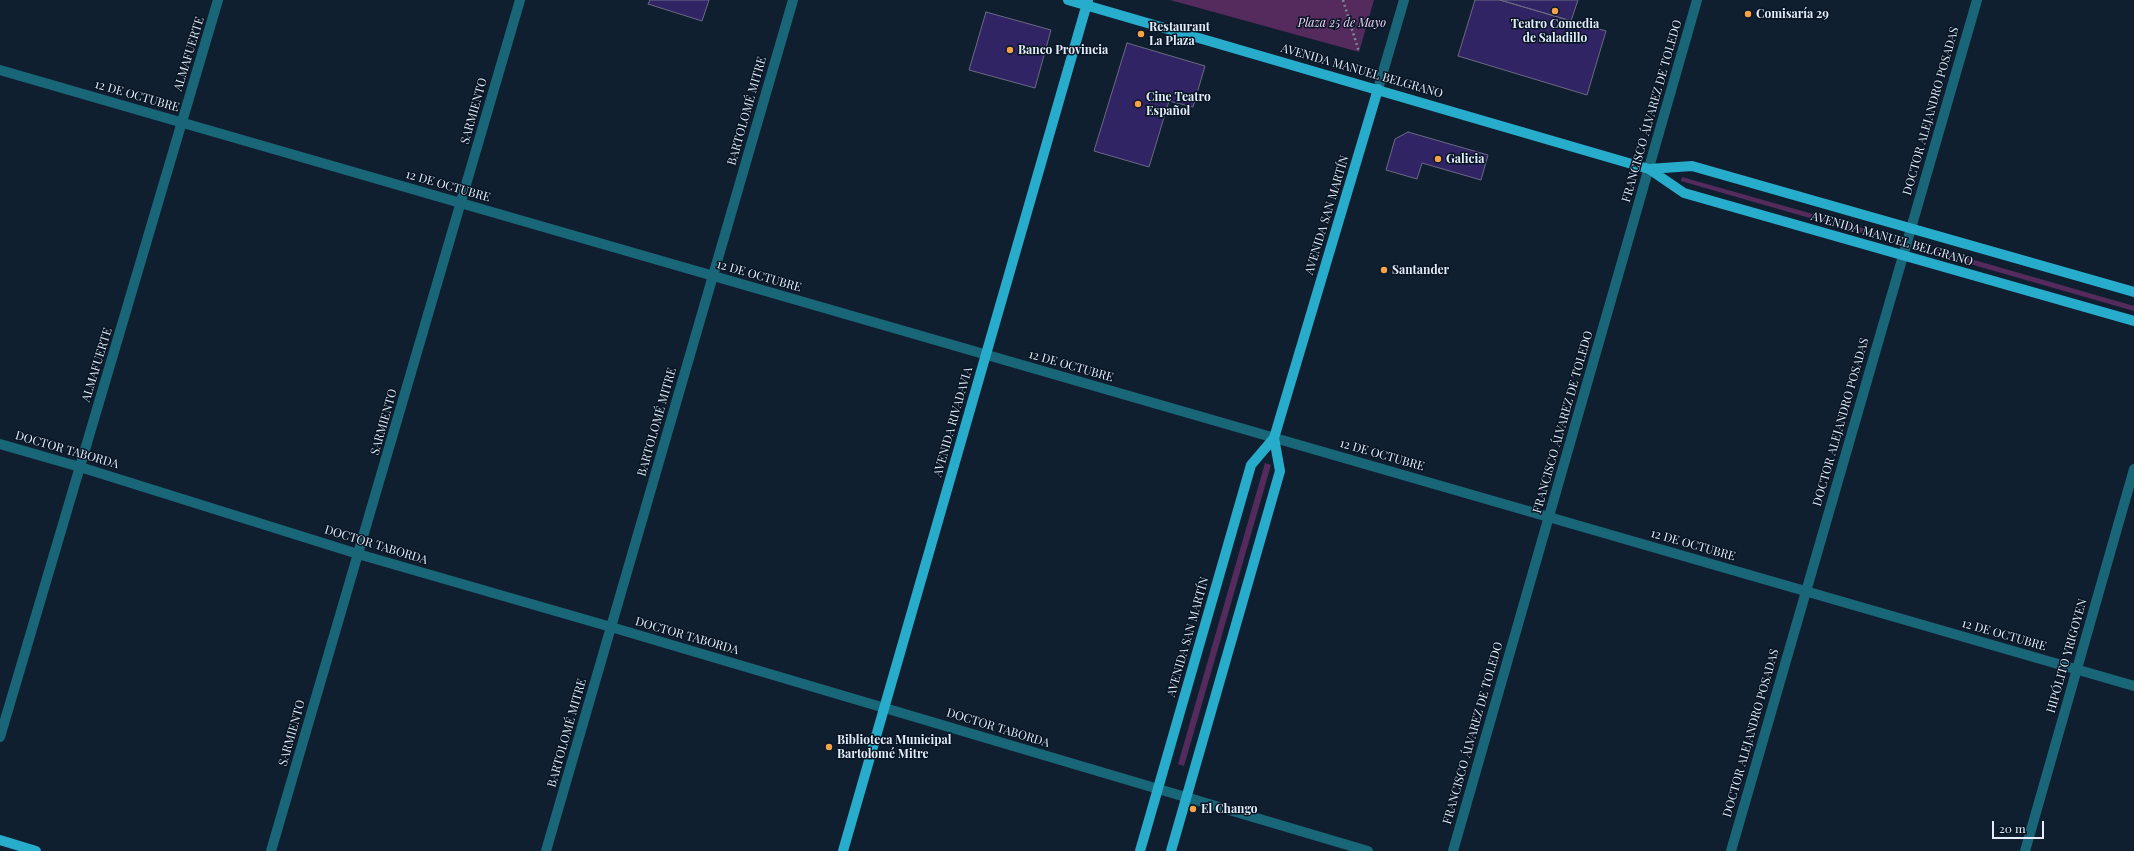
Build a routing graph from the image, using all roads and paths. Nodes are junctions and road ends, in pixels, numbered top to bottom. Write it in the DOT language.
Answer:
graph roads {
  1 [pos="218,0"];
  2 [pos="520,0"];
  3 [pos="793,0"];
  4 [pos="1068,0"];
  5 [pos="1343,0"];
  6 [pos="1404,0"];
  7 [pos="1697,0"];
  8 [pos="1976,0"];
  9 [pos="1087,3"];
  10 [pos="1360,52"];
  11 [pos="0,70"];
  12 [pos="1378,89"];
  13 [pos="182,123"];
  14 [pos="1649,169"];
  15 [pos="461,203"];
  16 [pos="1911,229"];
  17 [pos="1903,255"];
  18 [pos="712,276"];
  19 [pos="2134,292"];
  20 [pos="2134,321"];
  21 [pos="986,355"];
  22 [pos="1274,438"];
  23 [pos="0,444"];
  24 [pos="80,467"];
  25 [pos="2134,469"];
  26 [pos="1549,517"];
  27 [pos="358,554"];
  28 [pos="1806,592"];
  29 [pos="611,626"];
  30 [pos="2076,669"];
  31 [pos="2134,686"];
  32 [pos="885,708"];
  33 [pos="0,737"];
  34 [pos="1158,788"];
  35 [pos="1186,797"];
  36 [pos="0,840"];
  37 [pos="36,851"];
  38 [pos="271,851"];
  39 [pos="546,851"];
  40 [pos="843,851"];
  41 [pos="1140,851"];
  42 [pos="1171,851"];
  43 [pos="1368,851"];
  44 [pos="1453,851"];
  45 [pos="1731,851"];
  46 [pos="2025,851"];
  1 -- 13 [label="street, ALMAFUERTE"];
  2 -- 15 [label="street, SARMIENTO"];
  3 -- 18 [label="street, BARTOLOMÉ MITRE"];
  4 -- 9 [label="main road, AVENIDA MANUEL BELGRANO"];
  5 -- 10 [label="path"];
  6 -- 12 [label="street, AVENIDA SAN MARTÍN"];
  7 -- 14 [label="street, FRANCISCO ÁLVAREZ DE TOLEDO"];
  8 -- 16 [label="street, DOCTOR ALEJANDRO POSADAS"];
  9 -- 12 [label="main road, AVENIDA MANUEL BELGRANO"];
  9 -- 21 [label="main road, AVENIDA RIVADAVIA"];
  11 -- 13 [label="street, 12 DE OCTUBRE"];
  12 -- 14 [label="main road, AVENIDA MANUEL BELGRANO"];
  12 -- 22 [label="main road, AVENIDA SAN MARTÍN"];
  13 -- 15 [label="street, 12 DE OCTUBRE"];
  13 -- 24 [label="street, ALMAFUERTE"];
  14 -- 16 [label="main road, AVENIDA MANUEL BELGRANO"];
  14 -- 17 [label="main road, AVENIDA MANUEL BELGRANO"];
  14 -- 26 [label="street, FRANCISCO ÁLVAREZ DE TOLEDO"];
  15 -- 18 [label="street, 12 DE OCTUBRE"];
  15 -- 27 [label="street, SARMIENTO"];
  16 -- 17 [label="street, DOCTOR ALEJANDRO POSADAS"];
  16 -- 19 [label="main road, AVENIDA MANUEL BELGRANO"];
  17 -- 20 [label="main road, AVENIDA MANUEL BELGRANO"];
  17 -- 28 [label="street, DOCTOR ALEJANDRO POSADAS"];
  18 -- 21 [label="street, 12 DE OCTUBRE"];
  18 -- 29 [label="street, BARTOLOMÉ MITRE"];
  21 -- 22 [label="street, 12 DE OCTUBRE"];
  21 -- 32 [label="main road, AVENIDA RIVADAVIA"];
  22 -- 26 [label="street, 12 DE OCTUBRE"];
  22 -- 34 [label="main road, AVENIDA SAN MARTÍN"];
  22 -- 35 [label="main road, AVENIDA SAN MARTÍN"];
  23 -- 24 [label="street, DOCTOR TABORDA"];
  24 -- 27 [label="street, DOCTOR TABORDA"];
  24 -- 33 [label="street, ALMAFUERTE"];
  25 -- 30 [label="street, HIPÓLITO YRIGOYEN"];
  26 -- 28 [label="street, 12 DE OCTUBRE"];
  26 -- 44 [label="street, FRANCISCO ÁLVAREZ DE TOLEDO"];
  27 -- 29 [label="street, DOCTOR TABORDA"];
  27 -- 38 [label="street, SARMIENTO"];
  28 -- 30 [label="street, 12 DE OCTUBRE"];
  28 -- 45 [label="street, DOCTOR ALEJANDRO POSADAS"];
  29 -- 32 [label="street, DOCTOR TABORDA"];
  29 -- 39 [label="street, BARTOLOMÉ MITRE"];
  30 -- 31 [label="street, 12 DE OCTUBRE"];
  30 -- 46 [label="street, HIPÓLITO YRIGOYEN"];
  32 -- 34 [label="street, DOCTOR TABORDA"];
  32 -- 40 [label="main road, AVENIDA RIVADAVIA"];
  34 -- 35 [label="street, DOCTOR TABORDA"];
  34 -- 41 [label="main road, AVENIDA SAN MARTÍN"];
  35 -- 42 [label="main road, AVENIDA SAN MARTÍN"];
  35 -- 43 [label="street, DOCTOR TABORDA"];
  36 -- 37 [label="main road"];
}
